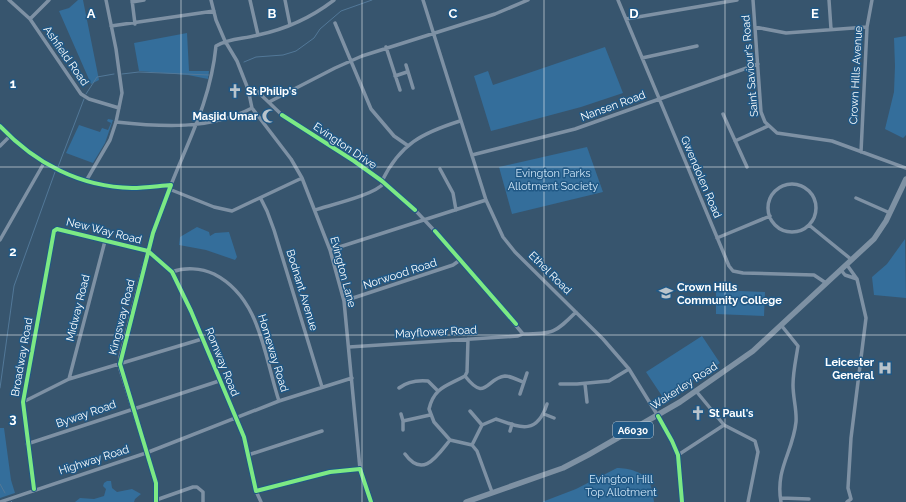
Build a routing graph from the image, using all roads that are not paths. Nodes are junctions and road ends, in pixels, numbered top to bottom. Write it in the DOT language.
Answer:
graph roads {
  1 [pos="9,0"];
  2 [pos="49,0"];
  3 [pos="106,0"];
  4 [pos="144,0"];
  5 [pos="211,0"];
  6 [pos="250,0"];
  7 [pos="285,0"];
  8 [pos="334,0"];
  9 [pos="423,0"];
  10 [pos="528,0"];
  11 [pos="618,0"];
  12 [pos="737,0"];
  13 [pos="753,0"];
  14 [pos="829,0"];
  15 [pos="872,0"];
  16 [pos="132,1"];
  17 [pos="328,2"];
  18 [pos="214,11"];
  19 [pos="30,19"];
  20 [pos="626,19"];
  21 [pos="335,23"];
  22 [pos="135,24"];
  23 [pos="290,25"];
  24 [pos="112,26"];
  25 [pos="755,27"];
  26 [pos="867,27"];
  27 [pos="831,29"];
  28 [pos="258,35"];
  29 [pos="434,36"];
  30 [pos="224,41"];
  31 [pos="697,46"];
  32 [pos="386,47"];
  33 [pos="642,58"];
  34 [pos="350,61"];
  35 [pos="758,64"];
  36 [pos="406,65"];
  37 [pos="407,72"];
  38 [pos="395,76"];
  39 [pos="413,88"];
  40 [pos="248,89"];
  41 [pos="400,90"];
  42 [pos="659,99"];
  43 [pos="269,102"];
  44 [pos="119,108"];
  45 [pos="252,108"];
  46 [pos="723,114"];
  47 [pos="460,121"];
  48 [pos="116,122"];
  49 [pos="197,125"];
  50 [pos="0,126"];
  51 [pos="768,126"];
  52 [pos="10,136"];
  53 [pos="735,142"];
  54 [pos="407,145"];
  55 [pos="0,146"];
  56 [pos="861,152"];
  57 [pos="472,155"];
  58 [pos="44,163"];
  59 [pos="747,167"];
  60 [pos="906,168"];
  61 [pos="440,169"];
  62 [pos="302,178"];
  63 [pos="906,179"];
  64 [pos="86,181"];
  65 [pos="383,182"];
  66 [pos="170,187"];
  67 [pos="856,198"];
  68 [pos="260,199"];
  69 [pos="486,200"];
  70 [pos="315,210"];
  71 [pos="456,210"];
  72 [pos="890,213"];
  73 [pos="770,216"];
  74 [pos="425,220"];
  75 [pos="809,225"];
  76 [pos="55,229"];
  77 [pos="717,238"];
  78 [pos="0,240"];
  79 [pos="105,241"];
  80 [pos="330,250"];
  81 [pos="148,252"];
  82 [pos="460,260"];
  83 [pos="852,260"];
  84 [pos="847,265"];
  85 [pos="841,270"];
  86 [pos="172,272"];
  87 [pos="857,279"];
  88 [pos="826,283"];
  89 [pos="344,301"];
  90 [pos="576,312"];
  91 [pos="781,325"];
  92 [pos="523,334"];
  93 [pos="202,339"];
  94 [pos="468,339"];
  95 [pos="349,347"];
  96 [pos="120,364"];
  97 [pos="629,369"];
  98 [pos="527,373"];
  99 [pos="465,376"];
  100 [pos="352,378"];
  101 [pos="70,379"];
  102 [pos="219,381"];
  103 [pos="524,382"];
  104 [pos="560,384"];
  105 [pos="585,384"];
  106 [pos="322,387"];
  107 [pos="399,388"];
  108 [pos="438,390"];
  109 [pos="696,391"];
  110 [pos="520,394"];
  111 [pos="279,401"];
  112 [pos="23,402"];
  113 [pos="587,402"];
  114 [pos="547,404"];
  115 [pos="132,408"];
  116 [pos="470,412"];
  117 [pos="401,414"];
  118 [pos="544,414"];
  119 [pos="430,415"];
  120 [pos="658,416"];
  121 [pos="235,417"];
  122 [pos="554,418"];
  123 [pos="403,421"];
  124 [pos="482,424"];
  125 [pos="512,424"];
  126 [pos="724,425"];
  127 [pos="403,430"];
  128 [pos="322,431"];
  129 [pos="510,431"];
  130 [pos="450,440"];
  131 [pos="27,444"];
  132 [pos="472,445"];
  133 [pos="146,453"];
  134 [pos="405,454"];
  135 [pos="248,455"];
  136 [pos="678,455"];
  137 [pos="360,469"];
  138 [pos="34,489"];
  139 [pos="256,491"];
  140 [pos="492,492"];
  141 [pos="808,499"];
  142 [pos="781,500"];
  143 [pos="156,501"];
  144 [pos="849,501"];
  145 [pos="0,502"];
  146 [pos="202,502"];
  147 [pos="261,502"];
  148 [pos="371,502"];
  149 [pos="466,502"];
  150 [pos="682,502"];
  151 [pos="748,502"];
  1 -- 19 [label="street, Ashfield Road"];
  2 -- 19 [label="street"];
  3 -- 24 [label="street"];
  4 -- 16 [label="street"];
  5 -- 18 [label="street, Evington Lane"];
  6 -- 28 [label="street"];
  7 -- 23 [label="street"];
  8 -- 17 [label="street"];
  9 -- 29 [label="street, Ethel Road"];
  10 -- 29 [label="street"];
  11 -- 20 [label="street, Gwendolen Road"];
  12 -- 20 [label="street"];
  13 -- 25 [label="street, Saint Saviour's Road"];
  14 -- 27 [label="street"];
  15 -- 26 [label="street, Crown Hills Avenue"];
  16 -- 22 [label="street"];
  17 -- 23 [label="street"];
  18 -- 22 [label="street"];
  18 -- 30 [label="street, Evington Lane"];
  19 -- 44 [label="street, Ashfield Road"];
  20 -- 33 [label="street, Gwendolen Road"];
  21 -- 34 [label="street"];
  22 -- 24 [label="street"];
  23 -- 28 [label="street"];
  24 -- 44 [label="street"];
  25 -- 27 [label="street"];
  25 -- 35 [label="street, Saint Saviour's Road"];
  26 -- 27 [label="street"];
  26 -- 56 [label="street, Crown Hills Avenue"];
  28 -- 30 [label="street"];
  29 -- 32 [label="street"];
  29 -- 47 [label="street, Ethel Road"];
  30 -- 40 [label="street, Evington Lane"];
  30 -- 49 [label="street, Kingsway Road"];
  31 -- 33 [label="street"];
  32 -- 34 [label="street"];
  32 -- 38 [label="street"];
  33 -- 42 [label="street, Gwendolen Road"];
  34 -- 43 [label="street"];
  34 -- 54 [label="street"];
  35 -- 42 [label="street, Nansen Road"];
  35 -- 51 [label="street, Saint Saviour's Road"];
  36 -- 37 [label="street"];
  37 -- 38 [label="street"];
  37 -- 39 [label="street"];
  38 -- 41 [label="street"];
  40 -- 43 [label="street, Evington Drive"];
  40 -- 45 [label="street, Evington Lane"];
  42 -- 57 [label="street, Nansen Road"];
  42 -- 77 [label="street, Gwendolen Road"];
  43 -- 65 [label="street, Evington Drive"];
  44 -- 48 [label="street"];
  45 -- 49 [label="street"];
  45 -- 62 [label="street, Evington Lane"];
  46 -- 53 [label="street"];
  47 -- 54 [label="street"];
  47 -- 57 [label="street, Ethel Road"];
  48 -- 49 [label="street"];
  48 -- 64 [label="street"];
  49 -- 66 [label="street, Kingsway Road"];
  50 -- 52 [label="street"];
  51 -- 53 [label="street"];
  51 -- 56 [label="street, Saint Saviour's Road"];
  52 -- 55 [label="street"];
  52 -- 58 [label="street"];
  53 -- 59 [label="street"];
  54 -- 65 [label="street"];
  56 -- 60 [label="street, Saint Saviour's Road"];
  57 -- 69 [label="street, Ethel Road"];
  58 -- 64 [label="street"];
  58 -- 78 [label="street"];
  61 -- 71 [label="street"];
  62 -- 68 [label="street"];
  62 -- 70 [label="street, Evington Lane"];
  63 -- 72 [label="highway, A6030"];
  64 -- 66 [label="street"];
  65 -- 70 [label="street"];
  65 -- 74 [label="street, Evington Drive"];
  66 -- 68 [label="street"];
  66 -- 81 [label="street, Kingsway Road"];
  67 -- 72 [label="street"];
  68 -- 106 [label="street, Bodnant Avenue"];
  69 -- 71 [label="street"];
  69 -- 90 [label="street, Ethel Road"];
  70 -- 80 [label="street, Evington Lane"];
  71 -- 74 [label="street"];
  72 -- 83 [label="highway, A6030"];
  73 -- 75 [label="street"];
  73 -- 75 [label="street"];
  73 -- 77 [label="street"];
  74 -- 80 [label="street"];
  74 -- 82 [label="street, Evington Drive"];
  75 -- 83 [label="street"];
  76 -- 79 [label="street, New Way Road"];
  76 -- 112 [label="street, Broadway Road"];
  77 -- 88 [label="street, Gwendolen Road"];
  79 -- 81 [label="street, New Way Road"];
  79 -- 101 [label="street, Midway Road"];
  80 -- 89 [label="street, Evington Lane"];
  81 -- 86 [label="street, Romway Road"];
  81 -- 96 [label="street, Kingsway Road"];
  82 -- 89 [label="street, Norwood Road"];
  82 -- 92 [label="street, Evington Drive"];
  83 -- 84 [label="highway, A6030"];
  84 -- 85 [label="highway, A6030"];
  84 -- 87 [label="street"];
  85 -- 87 [label="street"];
  85 -- 88 [label="highway, A6030"];
  86 -- 93 [label="street, Romway Road"];
  86 -- 111 [label="street, Homeway Road"];
  87 -- 144 [label="street"];
  88 -- 91 [label="highway, Wakerley Road / A6030"];
  89 -- 95 [label="street, Evington Lane"];
  90 -- 92 [label="street"];
  90 -- 97 [label="street, Ethel Road"];
  91 -- 109 [label="highway, Wakerley Road / A6030"];
  91 -- 142 [label="street"];
  92 -- 94 [label="street, Mayflower Road"];
  93 -- 96 [label="street"];
  93 -- 102 [label="street, Romway Road"];
  94 -- 95 [label="street, Mayflower Road"];
  94 -- 99 [label="street"];
  95 -- 100 [label="street, Evington Lane"];
  96 -- 101 [label="street"];
  96 -- 115 [label="street, Kingsway Road"];
  97 -- 105 [label="street"];
  97 -- 120 [label="street, Ethel Road"];
  98 -- 103 [label="street"];
  99 -- 103 [label="street"];
  99 -- 108 [label="street"];
  100 -- 106 [label="street, Highway Road"];
  100 -- 137 [label="street, Evington Lane"];
  101 -- 112 [label="street"];
  102 -- 115 [label="street, Byway Road"];
  102 -- 121 [label="street, Romway Road"];
  103 -- 110 [label="street"];
  104 -- 105 [label="street"];
  105 -- 113 [label="street"];
  106 -- 111 [label="street, Highway Road"];
  107 -- 108 [label="street"];
  108 -- 119 [label="street"];
  109 -- 120 [label="highway, Wakerley Road / A6030"];
  109 -- 126 [label="street"];
  111 -- 121 [label="street, Highway Road"];
  112 -- 131 [label="street, Broadway Road"];
  114 -- 118 [label="street"];
  115 -- 131 [label="street, Byway Road"];
  115 -- 133 [label="street, Kingsway Road"];
  116 -- 124 [label="street"];
  117 -- 123 [label="street"];
  118 -- 122 [label="street"];
  118 -- 125 [label="street"];
  119 -- 123 [label="street"];
  119 -- 130 [label="street"];
  120 -- 136 [label="street, Ethel Road"];
  120 -- 140 [label="highway, Wakerley Road / A6030"];
  121 -- 133 [label="street, Highway Road"];
  121 -- 135 [label="street, Romway Road"];
  123 -- 127 [label="street"];
  124 -- 125 [label="street"];
  124 -- 132 [label="street"];
  125 -- 129 [label="street"];
  126 -- 136 [label="street"];
  126 -- 151 [label="street"];
  128 -- 135 [label="street"];
  130 -- 132 [label="street"];
  130 -- 134 [label="street"];
  131 -- 138 [label="street, Broadway Road"];
  132 -- 140 [label="street"];
  133 -- 138 [label="street, Highway Road"];
  133 -- 143 [label="street, Kingsway Road"];
  135 -- 139 [label="street, Romway Road"];
  136 -- 150 [label="street, Ethel Road"];
  137 -- 139 [label="street"];
  137 -- 148 [label="street, Evington Lane"];
  138 -- 145 [label="street, Highway Road"];
  139 -- 147 [label="street, Romway Road"];
  140 -- 149 [label="highway, Wakerley Road / A6030"];
  141 -- 142 [label="street"];
  143 -- 146 [label="street"];
}
